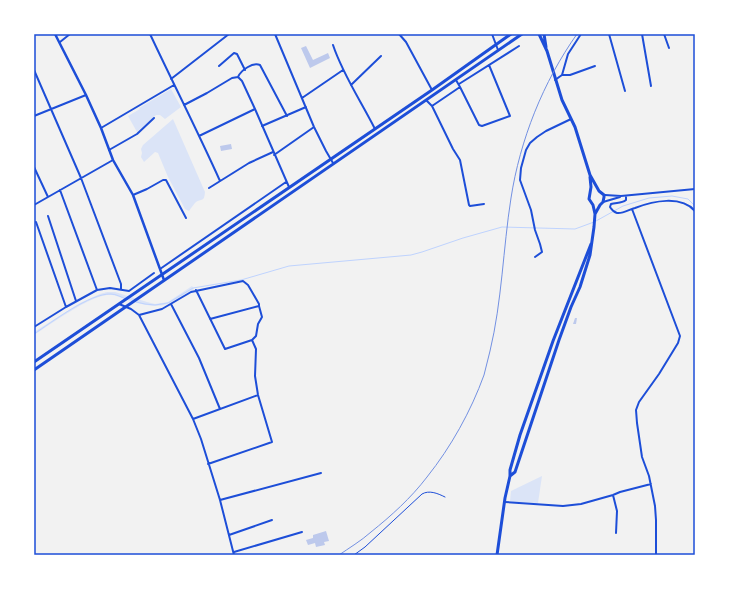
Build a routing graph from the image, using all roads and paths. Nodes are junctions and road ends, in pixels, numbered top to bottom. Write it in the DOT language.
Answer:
graph roads {
  1 [pos="55,34"];
  2 [pos="70,34"];
  3 [pos="150,34"];
  4 [pos="229,34"];
  5 [pos="275,34"];
  6 [pos="399,34"];
  7 [pos="492,34"];
  8 [pos="511,34"];
  9 [pos="522,34"];
  10 [pos="535,34"];
  11 [pos="544,34"];
  12 [pos="581,34"];
  13 [pos="609,34"];
  14 [pos="642,34"];
  15 [pos="664,34"];
  16 [pos="540,35"];
  17 [pos="60,42"];
  18 [pos="333,45"];
  19 [pos="496,45"];
  20 [pos="519,46"];
  21 [pos="668,48"];
  22 [pos="497,51"];
  23 [pos="547,51"];
  24 [pos="381,56"];
  25 [pos="500,58"];
  26 [pos="489,65"];
  27 [pos="220,66"];
  28 [pos="595,66"];
  29 [pos="34,70"];
  30 [pos="245,70"];
  31 [pos="343,70"];
  32 [pos="562,75"];
  33 [pos="238,77"];
  34 [pos="171,79"];
  35 [pos="456,80"];
  36 [pos="555,80"];
  37 [pos="174,85"];
  38 [pos="351,85"];
  39 [pos="460,86"];
  40 [pos="651,86"];
  41 [pos="432,90"];
  42 [pos="625,91"];
  43 [pos="86,95"];
  44 [pos="302,98"];
  45 [pos="426,100"];
  46 [pos="184,105"];
  47 [pos="432,106"];
  48 [pos="306,107"];
  49 [pos="50,109"];
  50 [pos="255,109"];
  51 [pos="34,116"];
  52 [pos="287,116"];
  53 [pos="154,118"];
  54 [pos="571,119"];
  55 [pos="262,126"];
  56 [pos="314,127"];
  57 [pos="101,128"];
  58 [pos="375,129"];
  59 [pos="199,136"];
  60 [pos="109,150"];
  61 [pos="274,153"];
  62 [pos="330,159"];
  63 [pos="113,160"];
  64 [pos="333,163"];
  65 [pos="34,167"];
  66 [pos="590,175"];
  67 [pos="82,178"];
  68 [pos="220,181"];
  69 [pos="286,182"];
  70 [pos="289,187"];
  71 [pos="209,188"];
  72 [pos="60,190"];
  73 [pos="694,190"];
  74 [pos="599,191"];
  75 [pos="695,193"];
  76 [pos="133,195"];
  77 [pos="590,195"];
  78 [pos="604,195"];
  79 [pos="621,196"];
  80 [pos="626,196"];
  81 [pos="48,197"];
  82 [pos="603,202"];
  83 [pos="484,204"];
  84 [pos="34,205"];
  85 [pos="593,205"];
  86 [pos="600,205"];
  87 [pos="632,209"];
  88 [pos="695,211"];
  89 [pos="595,215"];
  90 [pos="48,216"];
  91 [pos="186,218"];
  92 [pos="36,222"];
  93 [pos="591,243"];
  94 [pos="535,257"];
  95 [pos="160,269"];
  96 [pos="154,273"];
  97 [pos="162,274"];
  98 [pos="164,280"];
  99 [pos="121,289"];
  100 [pos="96,290"];
  101 [pos="196,290"];
  102 [pos="76,301"];
  103 [pos="119,304"];
  104 [pos="171,304"];
  105 [pos="259,306"];
  106 [pos="126,307"];
  107 [pos="66,308"];
  108 [pos="138,315"];
  109 [pos="210,319"];
  110 [pos="34,327"];
  111 [pos="252,340"];
  112 [pos="34,362"];
  113 [pos="34,370"];
  114 [pos="258,395"];
  115 [pos="220,409"];
  116 [pos="193,419"];
  117 [pos="208,464"];
  118 [pos="321,473"];
  119 [pos="510,476"];
  120 [pos="651,484"];
  121 [pos="613,495"];
  122 [pos="445,496"];
  123 [pos="220,500"];
  124 [pos="504,502"];
  125 [pos="272,520"];
  126 [pos="302,532"];
  127 [pos="616,533"];
  128 [pos="229,535"];
  129 [pos="234,553"];
  130 [pos="354,555"];
  131 [pos="497,555"];
  132 [pos="656,555"];
  1 -- 17 [label="street"];
  2 -- 17 [label="street"];
  3 -- 34 [label="street"];
  4 -- 34 [label="street"];
  5 -- 44 [label="street"];
  6 -- 41 [label="street"];
  7 -- 19 [label="street"];
  8 -- 19 [label="main road"];
  9 -- 22 [label="main road"];
  10 -- 16 [label="main road"];
  11 -- 23 [label="main road"];
  12 -- 32 [label="street"];
  13 -- 42 [label="street"];
  14 -- 40 [label="street"];
  15 -- 21 [label="street"];
  16 -- 23 [label="main road"];
  17 -- 43 [label="street"];
  18 -- 31 [label="street"];
  19 -- 22 [label="street"];
  19 -- 41 [label="main road"];
  20 -- 25 [label="street"];
  22 -- 25 [label="street"];
  22 -- 35 [label="main road"];
  23 -- 36 [label="main road"];
  24 -- 38 [label="street"];
  25 -- 26 [label="street"];
  26 -- 39 [label="street"];
  26 -- 39 [label="street"];
  27 -- 30 [label="street"];
  28 -- 32 [label="street"];
  29 -- 49 [label="street"];
  30 -- 33 [label="street"];
  30 -- 52 [label="street"];
  31 -- 38 [label="street"];
  31 -- 44 [label="street"];
  32 -- 36 [label="street"];
  33 -- 46 [label="street"];
  33 -- 50 [label="street"];
  34 -- 37 [label="street"];
  35 -- 39 [label="street"];
  35 -- 45 [label="main road"];
  36 -- 54 [label="main road"];
  37 -- 46 [label="street"];
  37 -- 57 [label="street"];
  38 -- 58 [label="street"];
  39 -- 47 [label="street"];
  41 -- 58 [label="main road"];
  43 -- 49 [label="street"];
  43 -- 57 [label="street"];
  44 -- 48 [label="street"];
  45 -- 47 [label="street"];
  45 -- 64 [label="main road"];
  46 -- 59 [label="street"];
  47 -- 83 [label="street"];
  48 -- 52 [label="street"];
  48 -- 56 [label="street"];
  49 -- 51 [label="street"];
  49 -- 67 [label="street"];
  50 -- 55 [label="street"];
  50 -- 59 [label="street"];
  52 -- 55 [label="street"];
  53 -- 60 [label="street"];
  54 -- 66 [label="main road"];
  54 -- 94 [label="street"];
  55 -- 61 [label="street"];
  56 -- 61 [label="street"];
  56 -- 62 [label="street"];
  57 -- 60 [label="street"];
  58 -- 62 [label="main road"];
  59 -- 68 [label="street"];
  60 -- 63 [label="street"];
  61 -- 68 [label="street"];
  61 -- 69 [label="street"];
  62 -- 64 [label="street"];
  62 -- 70 [label="main road"];
  63 -- 67 [label="street"];
  63 -- 76 [label="street"];
  64 -- 98 [label="main road"];
  65 -- 81 [label="street"];
  66 -- 74 [label="main road"];
  66 -- 77 [label="main road"];
  67 -- 72 [label="street"];
  67 -- 99 [label="street"];
  68 -- 71 [label="street"];
  69 -- 70 [label="street"];
  69 -- 95 [label="street"];
  70 -- 97 [label="main road"];
  72 -- 81 [label="street"];
  72 -- 100 [label="street"];
  73 -- 75 [label="street"];
  73 -- 80 [label="street"];
  74 -- 77 [label="main road"];
  74 -- 78 [label="main road"];
  76 -- 91 [label="street"];
  76 -- 95 [label="street"];
  77 -- 85 [label="main road"];
  78 -- 79 [label="street"];
  78 -- 82 [label="main road"];
  79 -- 80 [label="street"];
  79 -- 82 [label="street"];
  80 -- 87 [label="street"];
  81 -- 84 [label="street"];
  82 -- 86 [label="main road"];
  85 -- 86 [label="main road"];
  85 -- 89 [label="main road"];
  86 -- 89 [label="main road"];
  87 -- 88 [label="street"];
  87 -- 120 [label="street"];
  89 -- 93 [label="main road"];
  90 -- 102 [label="street"];
  92 -- 107 [label="street"];
  93 -- 119 [label="main road"];
  93 -- 119 [label="main road"];
  95 -- 97 [label="street"];
  96 -- 99 [label="street"];
  97 -- 98 [label="street"];
  97 -- 103 [label="main road"];
  98 -- 106 [label="main road"];
  99 -- 100 [label="street"];
  100 -- 102 [label="street"];
  101 -- 104 [label="street"];
  101 -- 105 [label="street"];
  101 -- 109 [label="street"];
  102 -- 107 [label="street"];
  103 -- 106 [label="street"];
  103 -- 112 [label="main road"];
  104 -- 108 [label="street"];
  104 -- 115 [label="street"];
  105 -- 109 [label="street"];
  105 -- 111 [label="street"];
  106 -- 108 [label="street"];
  106 -- 113 [label="main road"];
  107 -- 110 [label="street"];
  108 -- 116 [label="street"];
  109 -- 111 [label="street"];
  111 -- 114 [label="street"];
  114 -- 115 [label="street"];
  114 -- 117 [label="street"];
  115 -- 116 [label="street"];
  116 -- 117 [label="street"];
  117 -- 123 [label="street"];
  118 -- 123 [label="street"];
  119 -- 124 [label="main road"];
  120 -- 121 [label="street"];
  120 -- 132 [label="street"];
  121 -- 124 [label="street"];
  121 -- 127 [label="street"];
  122 -- 130 [label="path"];
  123 -- 128 [label="street"];
  124 -- 131 [label="main road"];
  125 -- 128 [label="street"];
  126 -- 129 [label="street"];
  128 -- 129 [label="street"];
}
